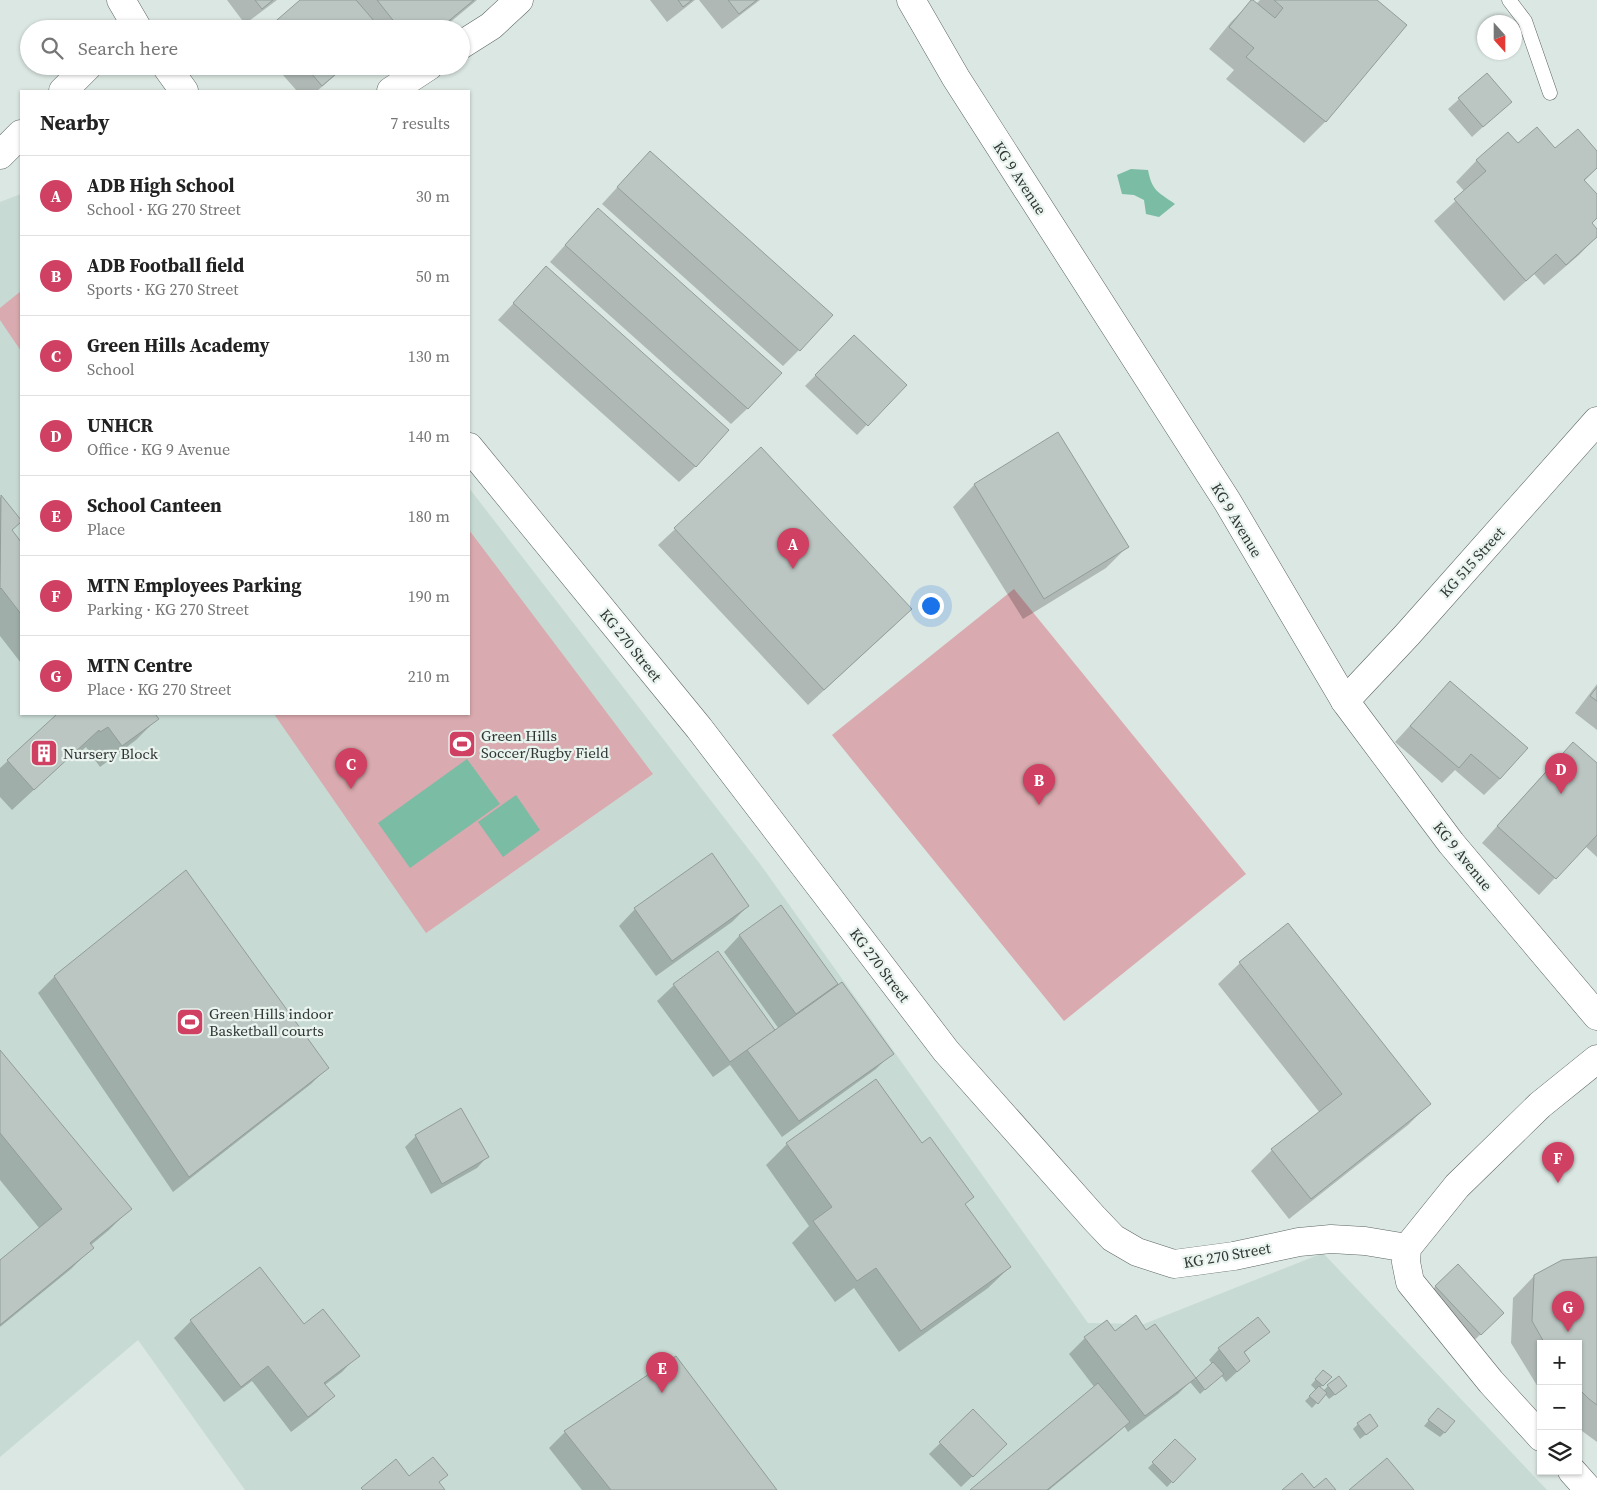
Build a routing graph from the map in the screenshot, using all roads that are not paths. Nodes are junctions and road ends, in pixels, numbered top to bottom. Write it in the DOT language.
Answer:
graph roads {
  1 [pos="519,0"];
  2 [pos="910,0"];
  3 [pos="1509,0"];
  4 [pos="470,39"];
  5 [pos="79,75"];
  6 [pos="172,75"];
  7 [pos="415,75"];
  8 [pos="64,90"];
  9 [pos="183,90"];
  10 [pos="393,90"];
  11 [pos="1550,93"];
  12 [pos="20,135"];
  13 [pos="0,155"];
  14 [pos="1597,421"];
  15 [pos="470,448"];
  16 [pos="1345,701"];
  17 [pos="1597,1016"];
  18 [pos="1597,1060"];
  19 [pos="1406,1248"];
  20 [pos="1537,1433"];
  21 [pos="1576,1475"];
  22 [pos="1589,1490"];
  1 -- 4 [label="street"];
  2 -- 16 [label="street, KG 9 Avenue"];
  3 -- 11 [label="lane"];
  5 -- 8 [label="street"];
  6 -- 9 [label="street"];
  7 -- 10 [label="street"];
  12 -- 13 [label="street"];
  14 -- 16 [label="street, KG 515 Street"];
  15 -- 19 [label="street, KG 270 Street"];
  16 -- 17 [label="street, KG 9 Avenue"];
  18 -- 19 [label="street"];
  19 -- 20 [label="street"];
  21 -- 22 [label="street"];
}
